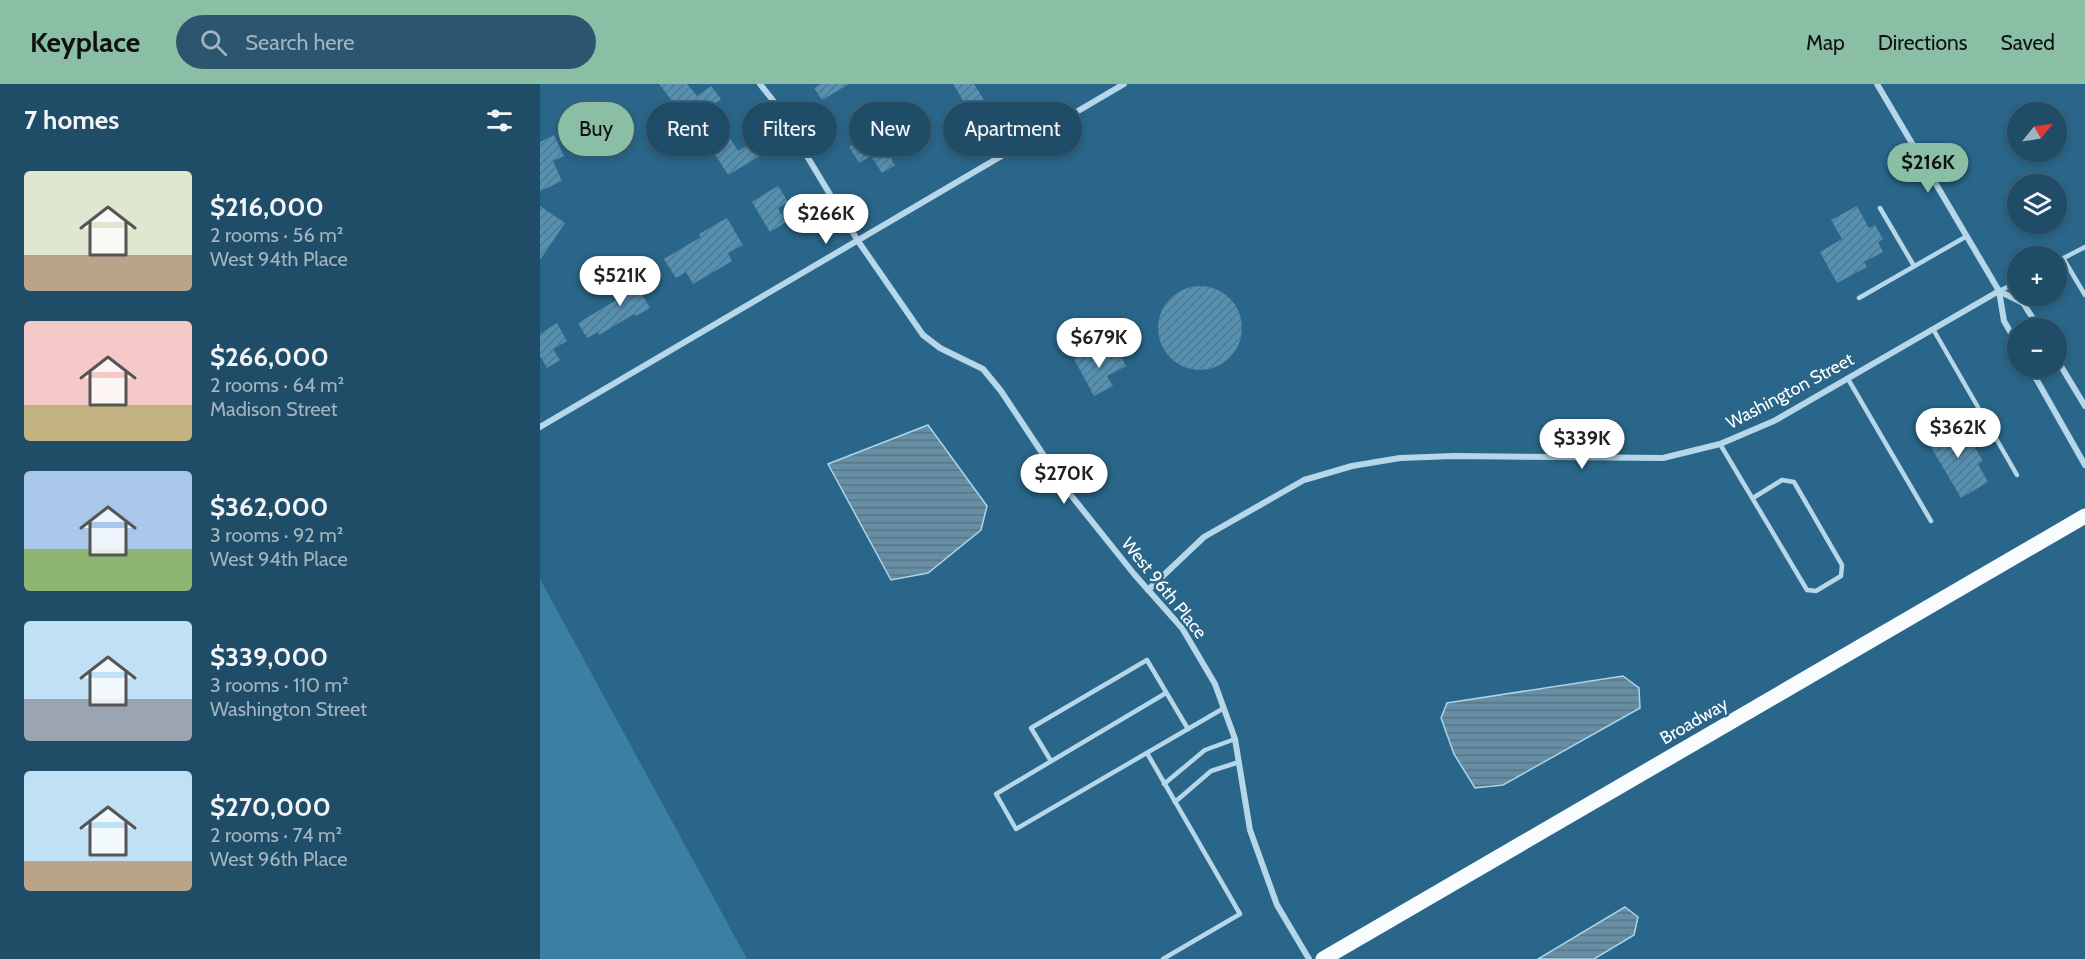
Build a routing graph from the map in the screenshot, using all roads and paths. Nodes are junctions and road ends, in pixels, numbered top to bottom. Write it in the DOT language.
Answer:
graph roads {
  1 [pos="760,84"];
  2 [pos="1124,84"];
  3 [pos="1877,84"];
  4 [pos="1880,208"];
  5 [pos="1967,236"];
  6 [pos="858,241"];
  7 [pos="2085,247"];
  8 [pos="2067,256"];
  9 [pos="2067,265"];
  10 [pos="1914,266"];
  11 [pos="2007,287"];
  12 [pos="1999,291"];
  13 [pos="2085,295"];
  14 [pos="1859,298"];
  15 [pos="2033,318"];
  16 [pos="2007,326"];
  17 [pos="1933,329"];
  18 [pos="2067,376"];
  19 [pos="1848,378"];
  20 [pos="2036,378"];
  21 [pos="2085,405"];
  22 [pos="540,427"];
  23 [pos="1720,444"];
  24 [pos="2085,465"];
  25 [pos="2017,475"];
  26 [pos="1753,498"];
  27 [pos="2085,516"];
  28 [pos="1931,521"];
  29 [pos="1148,590"];
  30 [pos="1167,693"];
  31 [pos="1224,708"];
  32 [pos="1188,729"];
  33 [pos="1235,739"];
  34 [pos="1147,753"];
  35 [pos="1051,762"];
  36 [pos="1239,762"];
  37 [pos="1164,784"];
  38 [pos="1175,802"];
  39 [pos="1163,959"];
  40 [pos="1309,959"];
  41 [pos="1323,959"];
  1 -- 6 [label="street, West 96th Place"];
  2 -- 6 [label="street"];
  3 -- 5 [label="street"];
  4 -- 10 [label="lane"];
  5 -- 10 [label="lane"];
  5 -- 12 [label="street"];
  6 -- 22 [label="street"];
  6 -- 29 [label="street, West 96th Place"];
  7 -- 8 [label="lane"];
  9 -- 13 [label="lane"];
  10 -- 14 [label="lane"];
  11 -- 12 [label="lane"];
  12 -- 15 [label="street"];
  12 -- 16 [label="street"];
  12 -- 17 [label="street, Washington Street"];
  17 -- 19 [label="street, Washington Street"];
  17 -- 25 [label="lane"];
  18 -- 21 [label="street"];
  19 -- 23 [label="street, Washington Street"];
  19 -- 28 [label="lane"];
  20 -- 24 [label="street"];
  23 -- 26 [label="lane"];
  23 -- 29 [label="street, Washington Street"];
  26 -- 26 [label="lane"];
  27 -- 41 [label="main road, Broadway"];
  29 -- 31 [label="street, West 96th Place"];
  30 -- 32 [label="lane"];
  30 -- 35 [label="lane"];
  30 -- 35 [label="lane"];
  31 -- 32 [label="lane"];
  31 -- 33 [label="street, West 96th Place"];
  32 -- 34 [label="lane"];
  33 -- 36 [label="street, West 96th Place"];
  33 -- 37 [label="lane"];
  34 -- 35 [label="lane"];
  34 -- 37 [label="lane"];
  36 -- 38 [label="lane"];
  36 -- 40 [label="street, West 96th Place"];
  37 -- 38 [label="lane"];
  38 -- 39 [label="lane"];
}
